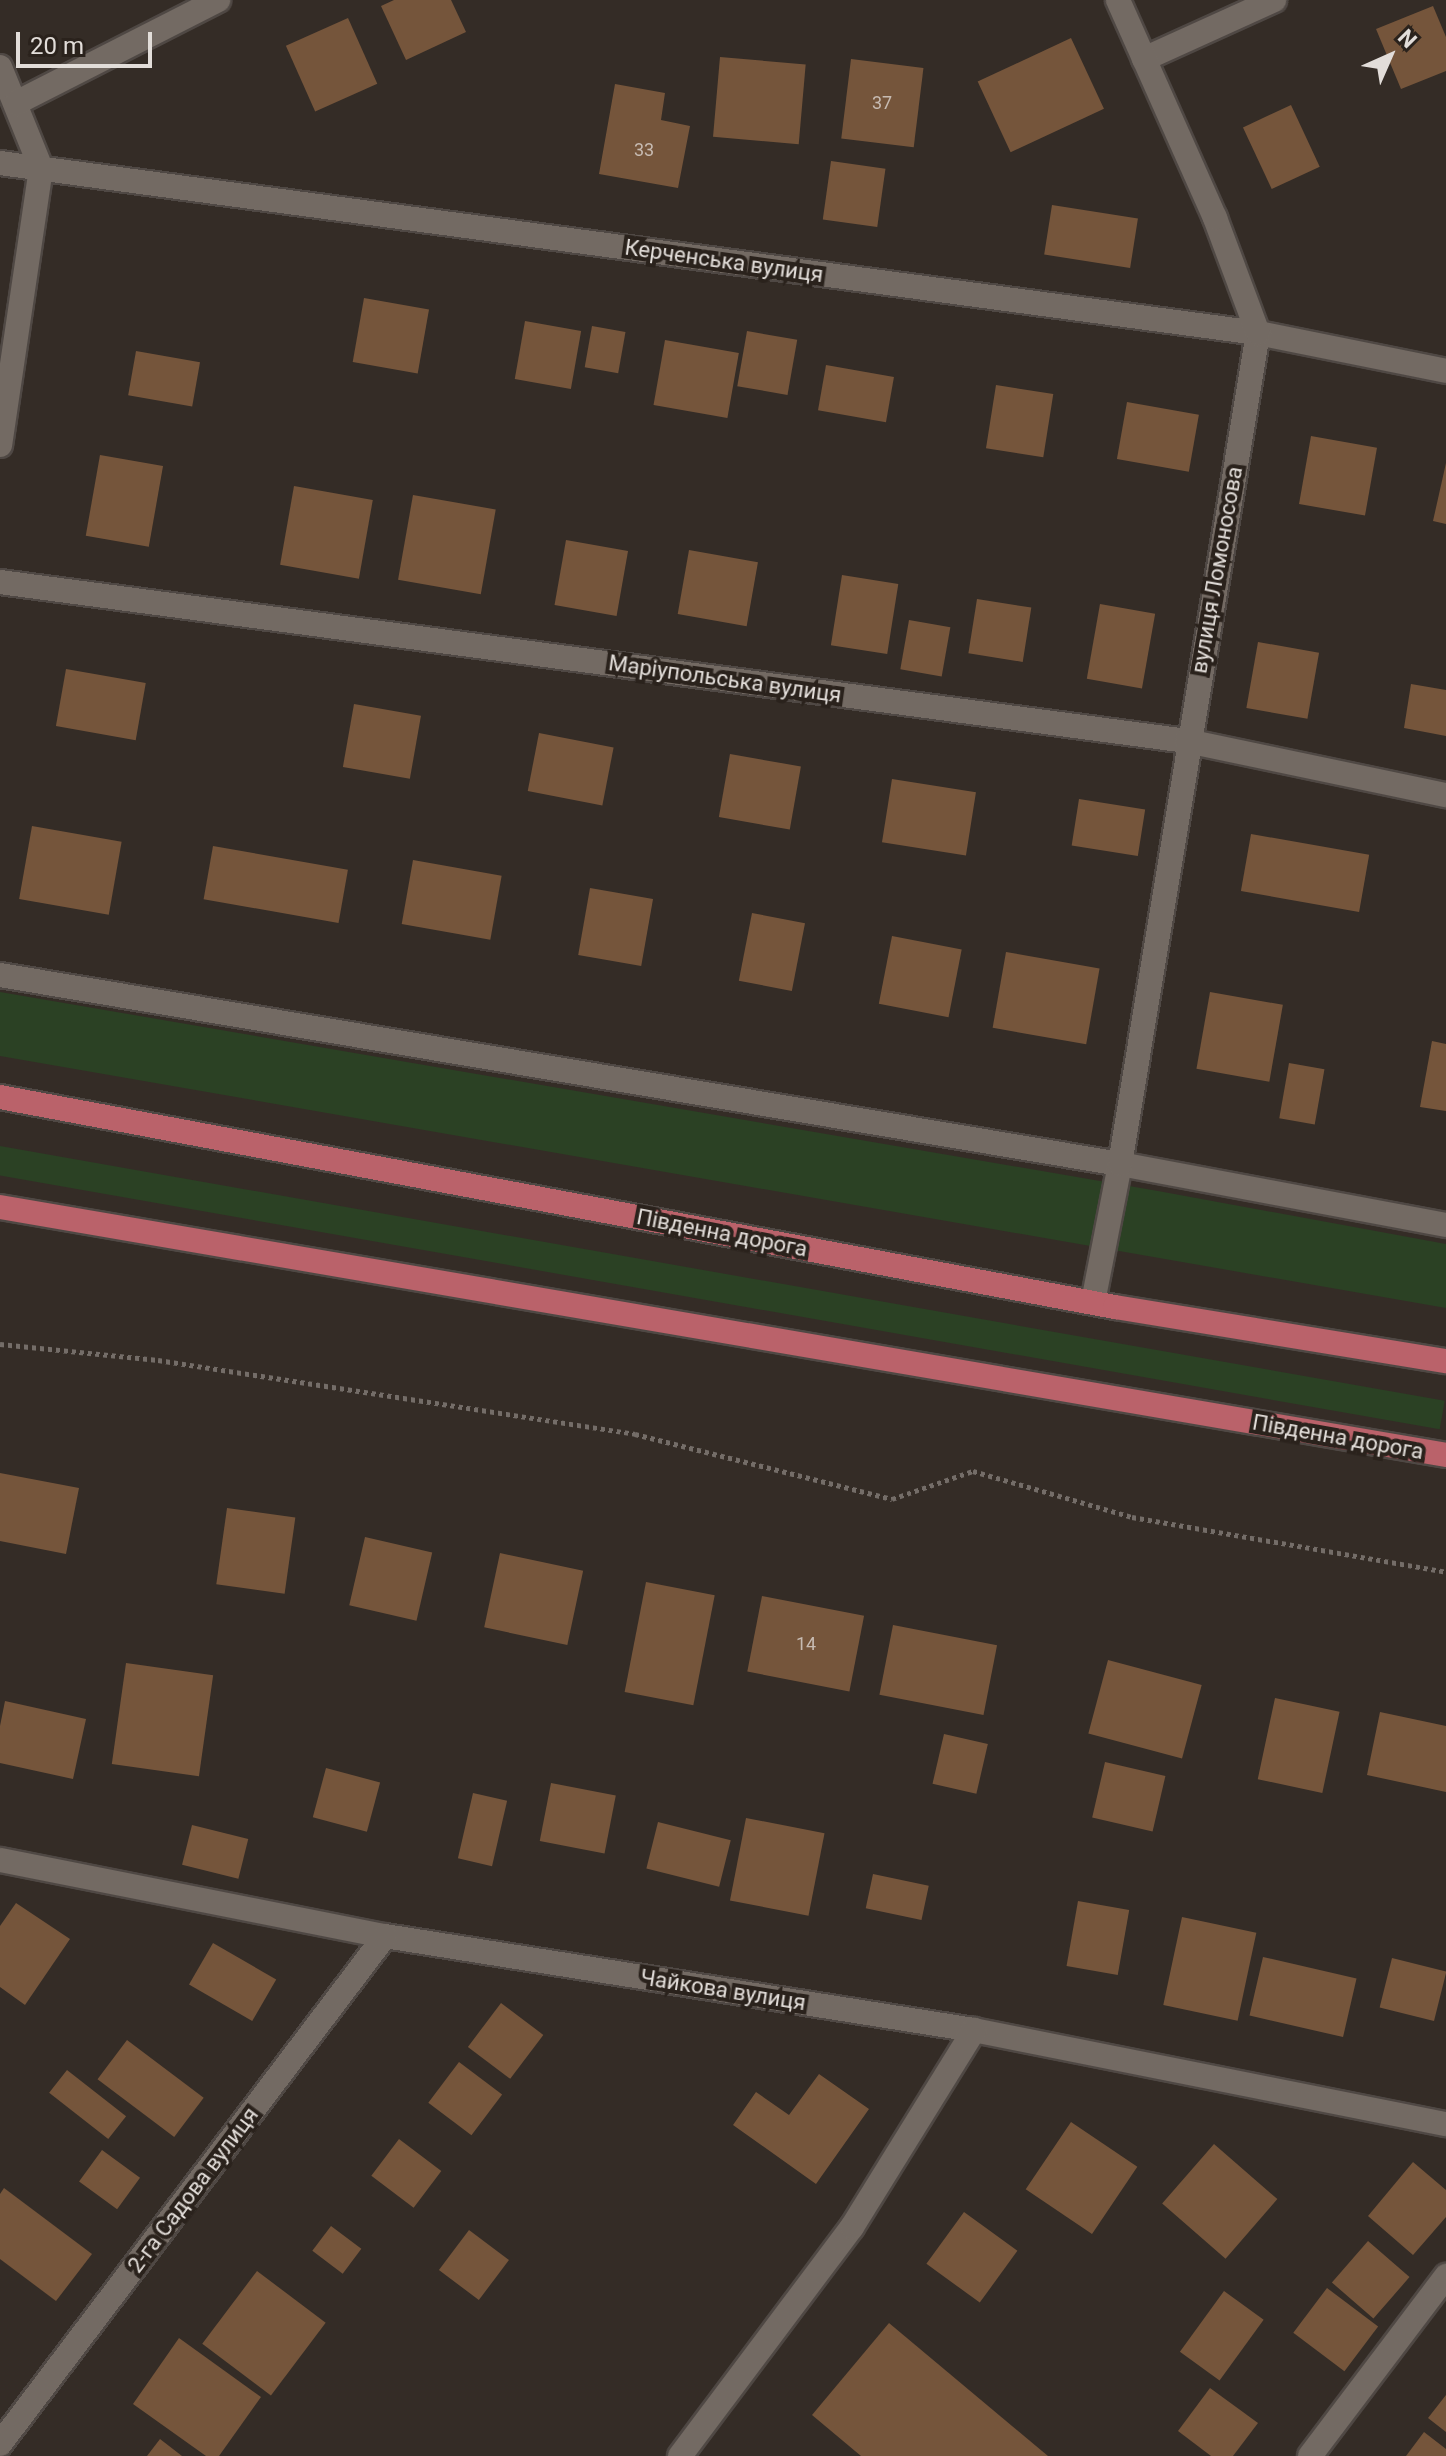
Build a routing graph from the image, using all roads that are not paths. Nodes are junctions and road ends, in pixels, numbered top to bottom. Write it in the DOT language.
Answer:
graph roads {
  1 [pos="218,0"];
  2 [pos="1118,0"];
  3 [pos="1274,0"];
  4 [pos="1144,59"];
  5 [pos="0,67"];
  6 [pos="16,103"];
  7 [pos="0,163"];
  8 [pos="41,168"];
  9 [pos="1258,333"];
  10 [pos="1446,371"];
  11 [pos="0,445"];
  12 [pos="0,582"];
  13 [pos="1187,741"];
  14 [pos="1446,795"];
  15 [pos="0,975"];
  16 [pos="0,1097"];
  17 [pos="1120,1164"];
  18 [pos="0,1207"];
  19 [pos="1446,1225"];
  20 [pos="1093,1302"];
  21 [pos="1446,1361"];
  22 [pos="1446,1455"];
  23 [pos="0,1860"];
  24 [pos="385,1936"];
  25 [pos="974,2030"];
  26 [pos="1446,2124"];
  27 [pos="1446,2276"];
  28 [pos="0,2444"];
  29 [pos="680,2456"];
  30 [pos="1310,2456"];
  1 -- 6 [label="street"];
  2 -- 4 [label="street"];
  3 -- 4 [label="street"];
  4 -- 9 [label="street"];
  5 -- 6 [label="street"];
  6 -- 8 [label="street"];
  7 -- 8 [label="street, Керченська вулиця"];
  8 -- 9 [label="street, Керченська вулиця"];
  8 -- 11 [label="street"];
  9 -- 10 [label="street, Керченська вулиця"];
  9 -- 13 [label="street, вулиця Ломоносова"];
  12 -- 13 [label="street, Маріупольська вулиця"];
  13 -- 14 [label="street, Маріупольська вулиця"];
  13 -- 17 [label="street, вулиця Ломоносова"];
  15 -- 17 [label="street"];
  16 -- 20 [label="main road, Південна дорога"];
  17 -- 19 [label="street"];
  17 -- 20 [label="street, вулиця Ломоносова"];
  18 -- 22 [label="main road, Південна дорога"];
  20 -- 21 [label="main road, Південна дорога"];
  23 -- 24 [label="street, Чайкова вулиця"];
  24 -- 25 [label="street, Чайкова вулиця"];
  24 -- 28 [label="street, 2-га Садова вулиця"];
  25 -- 26 [label="street, Чайкова вулиця"];
  25 -- 29 [label="street"];
  27 -- 30 [label="street"];
}
